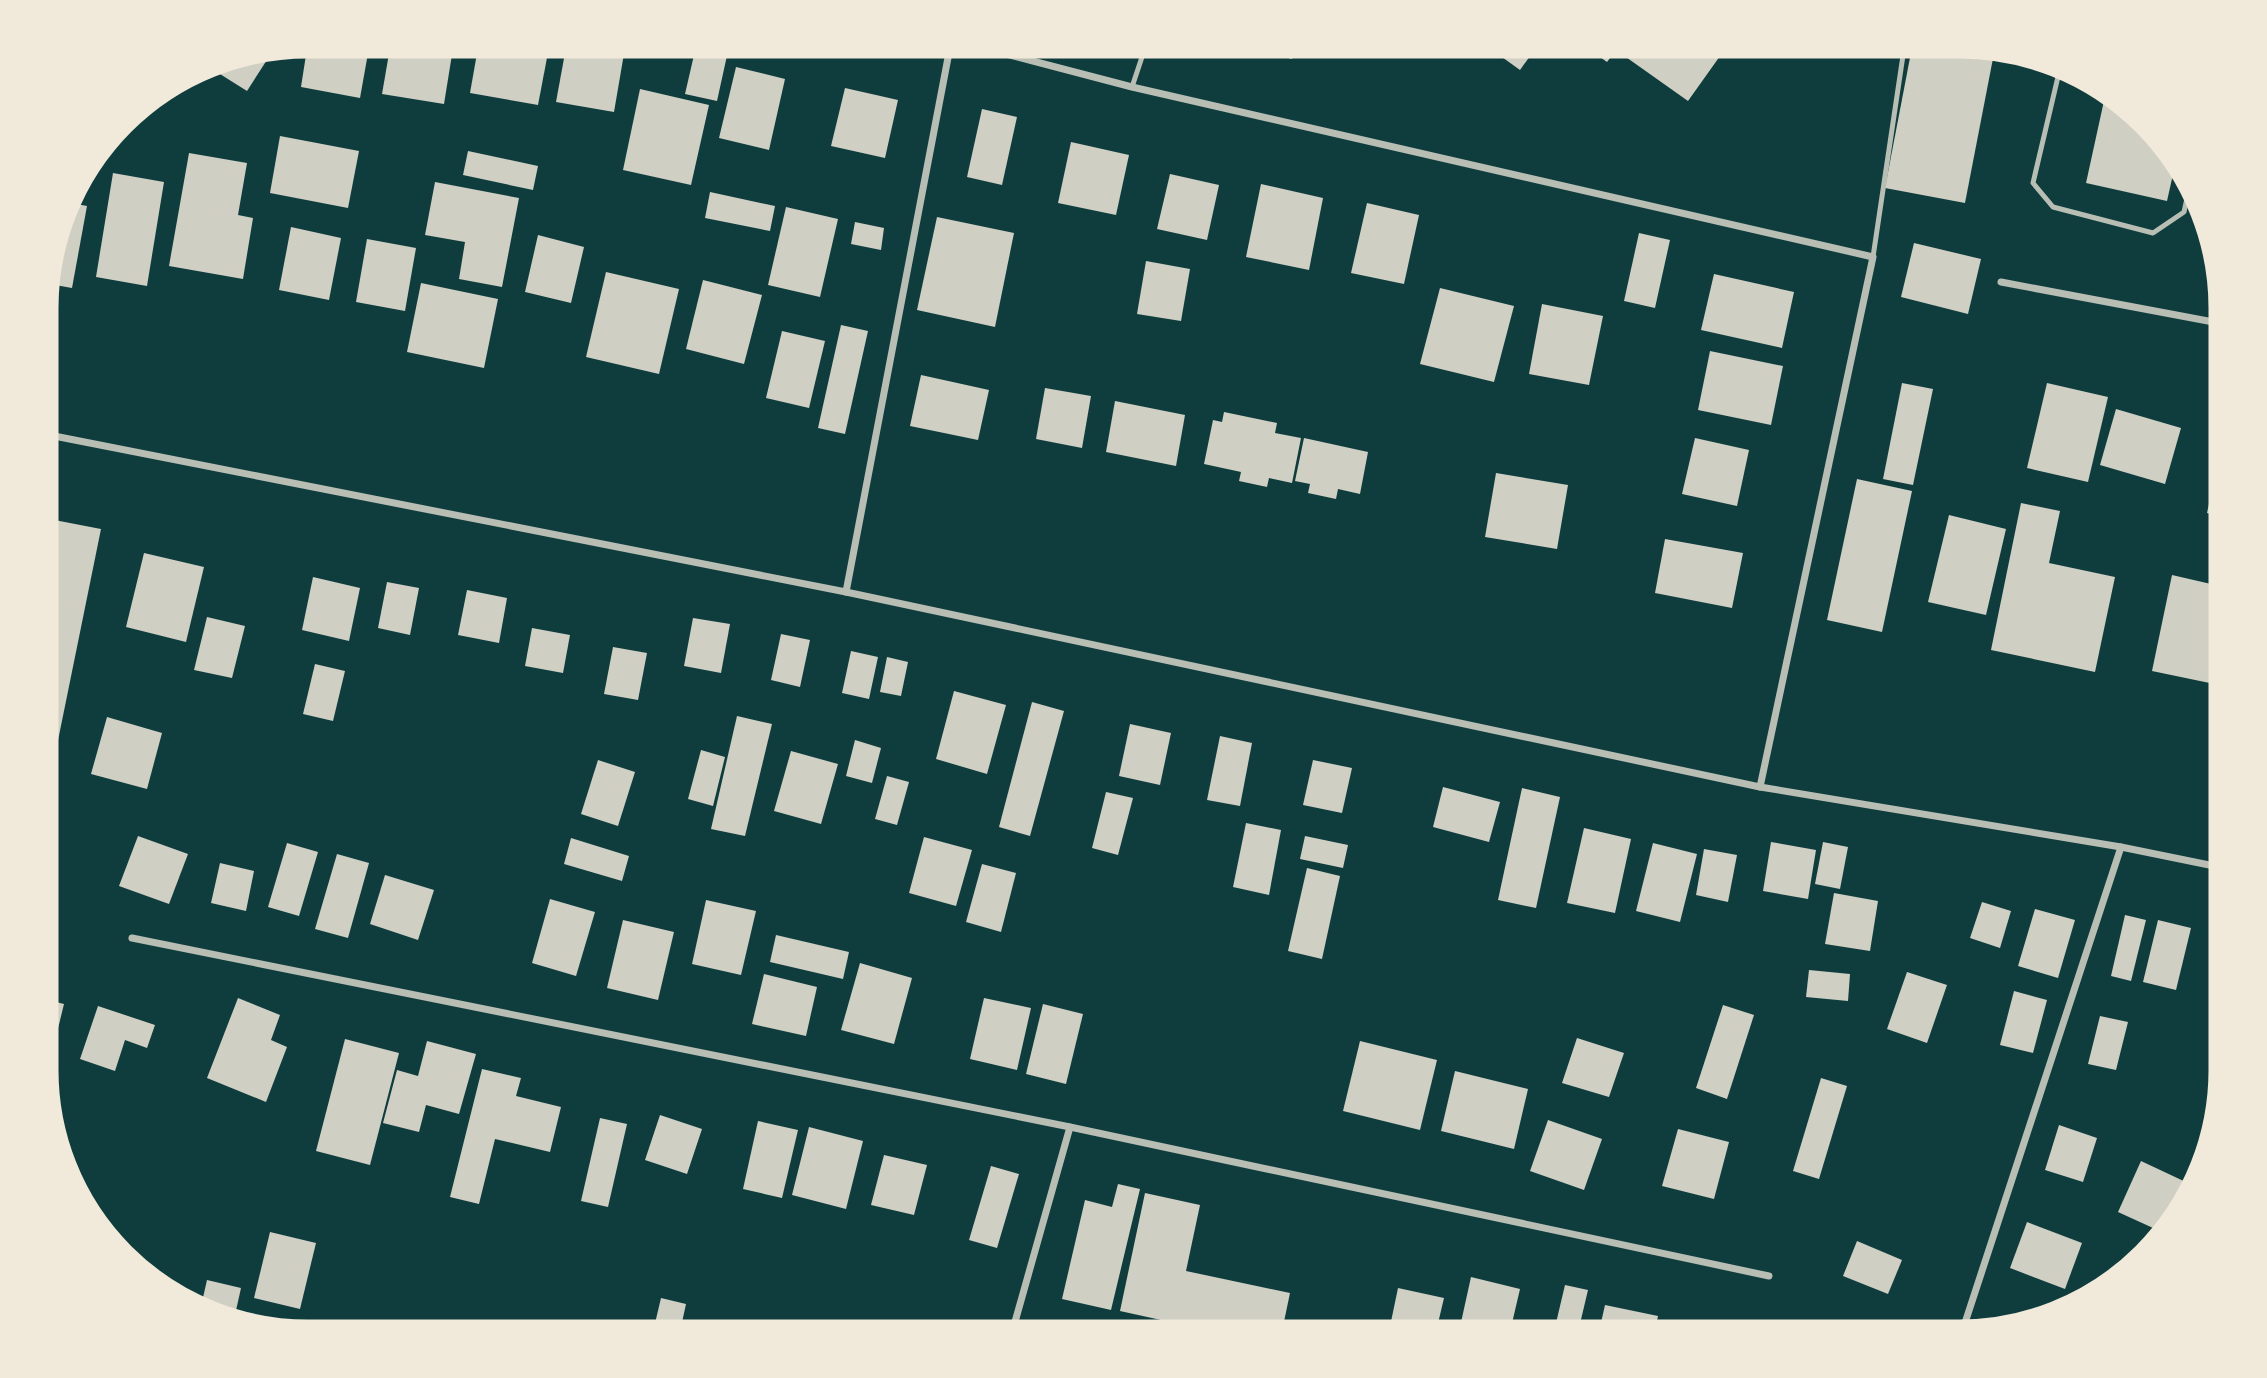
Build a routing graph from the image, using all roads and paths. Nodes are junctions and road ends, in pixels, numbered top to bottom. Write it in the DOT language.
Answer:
graph roads {
  1 [pos="949,54"];
  2 [pos="1006,54"];
  3 [pos="1143,54"];
  4 [pos="1903,54"];
  5 [pos="2058,75"];
  6 [pos="1132,87"];
  7 [pos="2187,197"];
  8 [pos="1873,257"];
  9 [pos="2001,282"];
  10 [pos="2213,322"];
  11 [pos="54,436"];
  12 [pos="846,592"];
  13 [pos="1760,787"];
  14 [pos="2121,847"];
  15 [pos="2213,865"];
  16 [pos="132,938"];
  17 [pos="1070,1127"];
  18 [pos="1769,1276"];
  19 [pos="1014,1324"];
  20 [pos="1965,1324"];
  1 -- 12 [label="street"];
  2 -- 6 [label="street"];
  3 -- 6 [label="lane"];
  4 -- 8 [label="lane"];
  5 -- 7 [label="lane"];
  6 -- 8 [label="street"];
  8 -- 13 [label="street"];
  9 -- 10 [label="street"];
  11 -- 12 [label="street"];
  12 -- 13 [label="street"];
  13 -- 14 [label="street"];
  14 -- 15 [label="street"];
  14 -- 20 [label="street"];
  16 -- 17 [label="street"];
  17 -- 18 [label="street"];
  17 -- 19 [label="street"];
}
